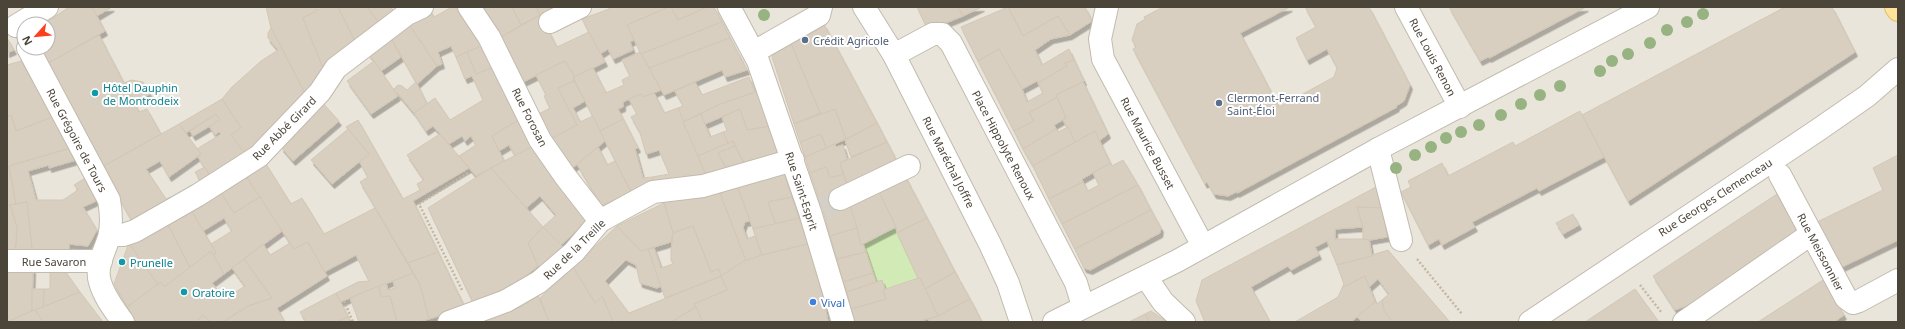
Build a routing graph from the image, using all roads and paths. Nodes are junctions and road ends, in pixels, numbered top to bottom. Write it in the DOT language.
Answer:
graph roads {
  1 [pos="47,7"];
  2 [pos="469,7"];
  3 [pos="580,7"];
  4 [pos="729,7"];
  5 [pos="821,7"];
  6 [pos="864,7"];
  7 [pos="1107,7"];
  8 [pos="1406,7"];
  9 [pos="1648,7"];
  10 [pos="1896,7"];
  11 [pos="411,9"];
  12 [pos="1898,10"];
  13 [pos="32,16"];
  14 [pos="550,22"];
  15 [pos="894,55"];
  16 [pos="32,56"];
  17 [pos="756,56"];
  18 [pos="1898,69"];
  19 [pos="1460,107"];
  20 [pos="1378,149"];
  21 [pos="793,160"];
  22 [pos="909,166"];
  23 [pos="468,173"];
  24 [pos="1780,175"];
  25 [pos="824,207"];
  26 [pos="600,221"];
  27 [pos="1811,234"];
  28 [pos="110,235"];
  29 [pos="1401,240"];
  30 [pos="1203,246"];
  31 [pos="7,261"];
  32 [pos="100,261"];
  33 [pos="1146,277"];
  34 [pos="1898,280"];
  35 [pos="1640,285"];
  36 [pos="344,301"];
  37 [pos="1083,306"];
  38 [pos="473,312"];
  39 [pos="1462,314"];
  40 [pos="1674,319"];
  41 [pos="123,322"];
  42 [pos="353,322"];
  43 [pos="449,322"];
  44 [pos="843,322"];
  45 [pos="1022,322"];
  46 [pos="1054,322"];
  47 [pos="1184,322"];
  48 [pos="1530,322"];
  1 -- 13 [label="street"];
  2 -- 26 [label="street, Rue Forosan"];
  3 -- 14 [label="street"];
  4 -- 17 [label="street, Rue Saint-Esprit"];
  5 -- 17 [label="street"];
  6 -- 15 [label="street, Rue Maréchal Joffre"];
  7 -- 30 [label="street, Rue Maurice Busset"];
  8 -- 19 [label="street, Rue Louis Renon"];
  9 -- 19 [label="street"];
  10 -- 12 [label="main road"];
  11 -- 28 [label="street, Rue Abbé Girard"];
  15 -- 37 [label="street, Place Hippolyte Renoux"];
  15 -- 45 [label="street, Rue Maréchal Joffre"];
  16 -- 28 [label="street, Rue Grégoire de Tours"];
  17 -- 21 [label="street, Rue Saint-Esprit"];
  18 -- 48 [label="street, Rue Georges Clemenceau"];
  19 -- 20 [label="street"];
  20 -- 29 [label="street"];
  20 -- 30 [label="street"];
  21 -- 25 [label="street, Rue Saint-Esprit"];
  21 -- 26 [label="street, Rue de la Treille"];
  22 -- 25 [label="street"];
  23 -- 38 [label="path"];
  24 -- 27 [label="street, Rue Meissonnier"];
  25 -- 44 [label="street, Rue Saint-Esprit"];
  26 -- 38 [label="street, Rue de la Treille"];
  27 -- 34 [label="street, Rue Meissonnier"];
  27 -- 40 [label="street"];
  28 -- 32 [label="street, Rue Grégoire de Tours"];
  29 -- 39 [label="path"];
  30 -- 33 [label="street"];
  31 -- 32 [label="street, Rue Savaron"];
  32 -- 41 [label="street, Rue Grégoire de Tours"];
  33 -- 37 [label="street"];
  33 -- 47 [label="street"];
  35 -- 40 [label="path"];
  36 -- 42 [label="path"];
  37 -- 46 [label="street"];
  38 -- 43 [label="street, Rue de la Treille"];
}
